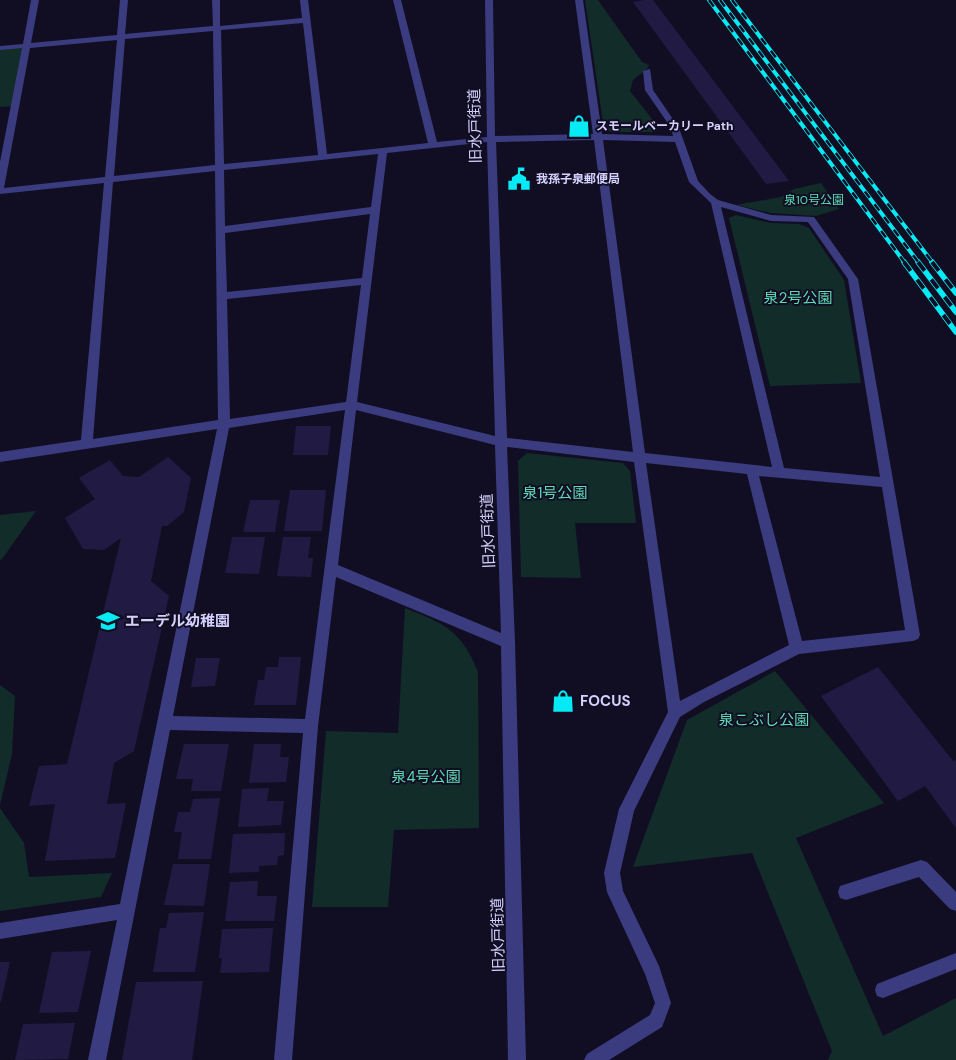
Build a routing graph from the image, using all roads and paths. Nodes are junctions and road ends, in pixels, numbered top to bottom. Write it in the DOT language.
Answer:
graph roads {
  1 [pos="35,0"];
  2 [pos="124,0"];
  3 [pos="216,0"];
  4 [pos="304,0"];
  5 [pos="397,0"];
  6 [pos="489,0"];
  7 [pos="579,0"];
  8 [pos="307,20"];
  9 [pos="216,29"];
  10 [pos="120,37"];
  11 [pos="27,46"];
  12 [pos="0,48"];
  13 [pos="647,72"];
  14 [pos="599,137"];
  15 [pos="491,139"];
  16 [pos="679,139"];
  17 [pos="433,146"];
  18 [pos="382,152"];
  19 [pos="323,158"];
  20 [pos="219,169"];
  21 [pos="110,180"];
  22 [pos="0,186"];
  23 [pos="0,191"];
  24 [pos="715,202"];
  25 [pos="375,210"];
  26 [pos="220,230"];
  27 [pos="367,281"];
  28 [pos="221,296"];
  29 [pos="352,405"];
  30 [pos="224,424"];
  31 [pos="501,442"];
  32 [pos="87,444"];
  33 [pos="0,457"];
  34 [pos="639,458"];
  35 [pos="752,470"];
  36 [pos="778,473"];
  37 [pos="888,483"];
  38 [pos="332,569"];
  39 [pos="508,642"];
  40 [pos="797,648"];
  41 [pos="675,712"];
  42 [pos="163,723"];
  43 [pos="312,726"];
  44 [pos="846,892"];
  45 [pos="956,903"];
  46 [pos="126,911"];
  47 [pos="0,931"];
  48 [pos="956,961"];
  49 [pos="883,990"];
  50 [pos="97,1060"];
  51 [pos="283,1060"];
  52 [pos="517,1060"];
  53 [pos="593,1060"];
  1 -- 11 [label="street"];
  2 -- 10 [label="street"];
  3 -- 9 [label="street"];
  4 -- 8 [label="street"];
  5 -- 17 [label="street"];
  6 -- 15 [label="street, 旧水戸街道"];
  7 -- 14 [label="street"];
  8 -- 9 [label="street"];
  8 -- 19 [label="street"];
  9 -- 10 [label="street"];
  9 -- 20 [label="street"];
  10 -- 11 [label="street"];
  10 -- 21 [label="street"];
  11 -- 12 [label="street"];
  11 -- 22 [label="street"];
  13 -- 16 [label="street"];
  14 -- 15 [label="street"];
  14 -- 16 [label="street"];
  14 -- 34 [label="street"];
  15 -- 17 [label="street"];
  15 -- 31 [label="street, 旧水戸街道"];
  16 -- 24 [label="street"];
  17 -- 18 [label="street"];
  18 -- 19 [label="street"];
  18 -- 25 [label="street"];
  19 -- 20 [label="street"];
  20 -- 21 [label="street"];
  20 -- 26 [label="street"];
  21 -- 23 [label="street"];
  21 -- 32 [label="street"];
  24 -- 36 [label="street"];
  24 -- 37 [label="street"];
  25 -- 26 [label="street"];
  25 -- 27 [label="street"];
  26 -- 28 [label="street"];
  27 -- 28 [label="street"];
  27 -- 29 [label="street"];
  28 -- 30 [label="street"];
  29 -- 30 [label="street"];
  29 -- 31 [label="street"];
  29 -- 38 [label="street"];
  30 -- 32 [label="street"];
  30 -- 42 [label="street"];
  31 -- 34 [label="street"];
  31 -- 39 [label="street, 旧水戸街道"];
  32 -- 33 [label="street"];
  34 -- 35 [label="street"];
  34 -- 41 [label="street"];
  35 -- 36 [label="street"];
  35 -- 40 [label="street"];
  36 -- 37 [label="street"];
  37 -- 40 [label="street"];
  38 -- 39 [label="street"];
  38 -- 43 [label="street"];
  39 -- 52 [label="street, 旧水戸街道"];
  40 -- 41 [label="street"];
  41 -- 53 [label="street"];
  42 -- 43 [label="street"];
  42 -- 46 [label="street"];
  43 -- 51 [label="street"];
  44 -- 45 [label="street"];
  46 -- 47 [label="street"];
  46 -- 50 [label="street"];
  48 -- 49 [label="street"];
}
